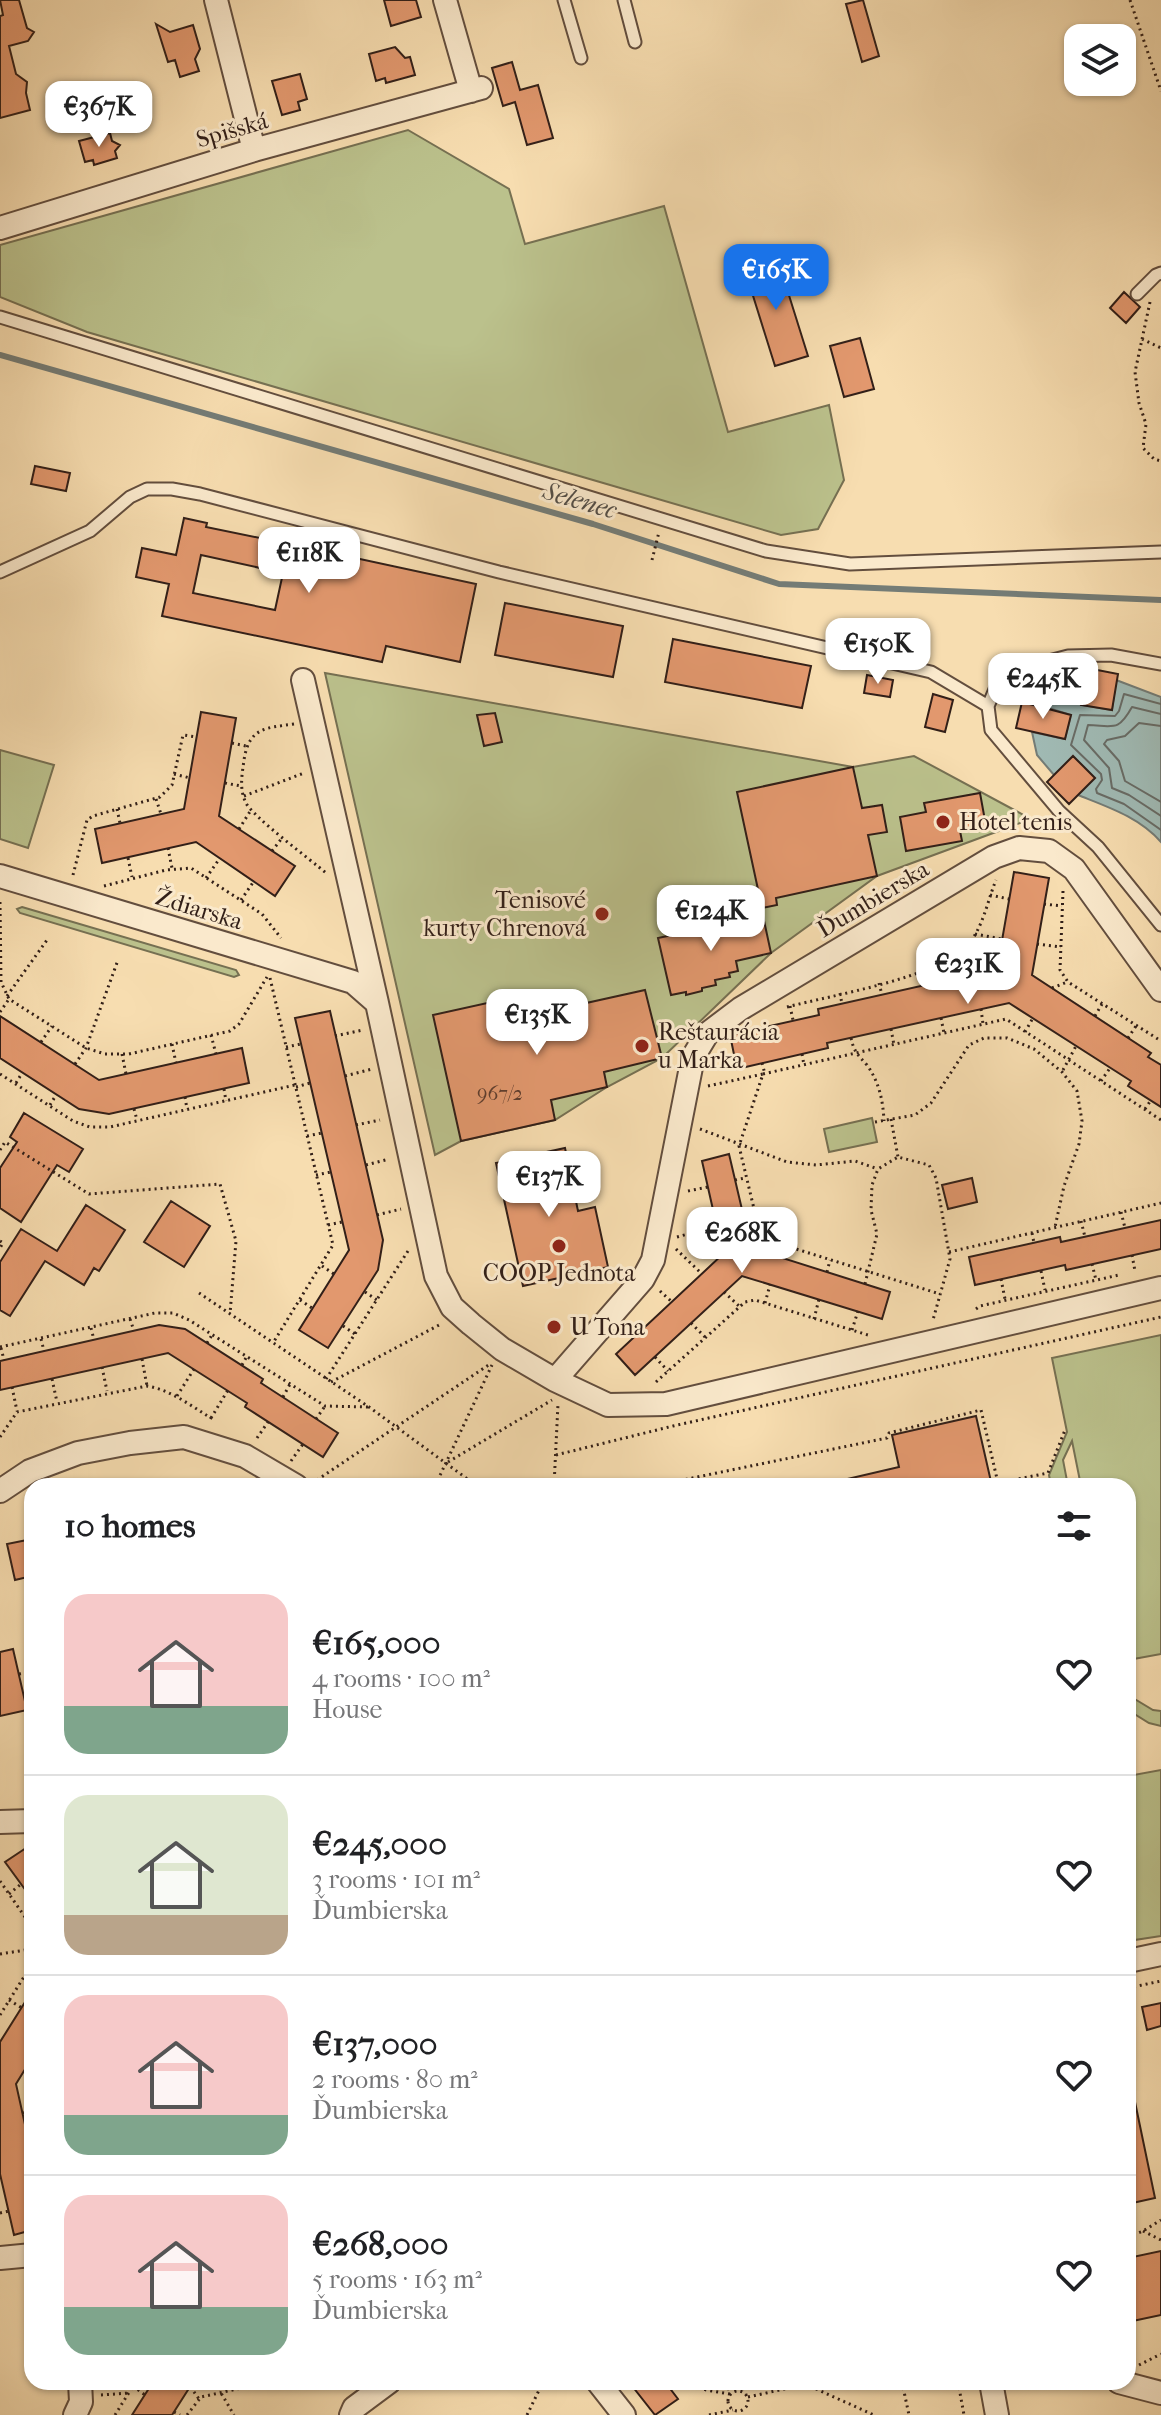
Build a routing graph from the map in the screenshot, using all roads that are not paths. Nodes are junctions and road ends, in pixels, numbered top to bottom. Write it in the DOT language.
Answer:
graph roads {
  1 [pos="216,0"];
  2 [pos="445,0"];
  3 [pos="564,0"];
  4 [pos="624,0"];
  5 [pos="635,42"];
  6 [pos="581,58"];
  7 [pos="254,150"];
  8 [pos="0,228"];
  9 [pos="1158,274"];
  10 [pos="1137,294"];
  11 [pos="0,317"];
  12 [pos="1161,552"];
  13 [pos="0,572"];
  14 [pos="1161,664"];
  15 [pos="303,680"];
  16 [pos="988,706"];
  17 [pos="0,876"];
  18 [pos="1161,925"];
  19 [pos="1161,990"];
  20 [pos="377,1003"];
  21 [pos="1161,1288"];
  22 [pos="555,1380"];
  23 [pos="292,1478"];
  24 [pos="0,1491"];
  25 [pos="24,1821"];
  26 [pos="0,1822"];
  27 [pos="1161,1954"];
  28 [pos="1136,1959"];
  29 [pos="24,2256"];
  30 [pos="0,2258"];
  31 [pos="1136,2382"];
  32 [pos="378,2390"];
  33 [pos="604,2390"];
  34 [pos="992,2390"];
  35 [pos="1161,2393"];
  36 [pos="351,2415"];
  37 [pos="624,2415"];
  38 [pos="997,2415"];
  1 -- 7 [label="street"];
  2 -- 7 [label="street, Spišská"];
  3 -- 6 [label="lane"];
  4 -- 5 [label="lane"];
  7 -- 8 [label="street, Spišská"];
  9 -- 10 [label="lane"];
  11 -- 12 [label="lane"];
  13 -- 16 [label="lane"];
  14 -- 16 [label="lane"];
  15 -- 20 [label="street"];
  16 -- 18 [label="lane"];
  17 -- 20 [label="street, Ždiarska"];
  19 -- 22 [label="street, Ďumbierska"];
  20 -- 22 [label="street"];
  21 -- 22 [label="street"];
  23 -- 24 [label="street"];
  25 -- 26 [label="street"];
  27 -- 28 [label="street"];
  29 -- 30 [label="street"];
  31 -- 35 [label="street"];
  32 -- 36 [label="street"];
  33 -- 37 [label="street"];
  34 -- 38 [label="street"];
}
